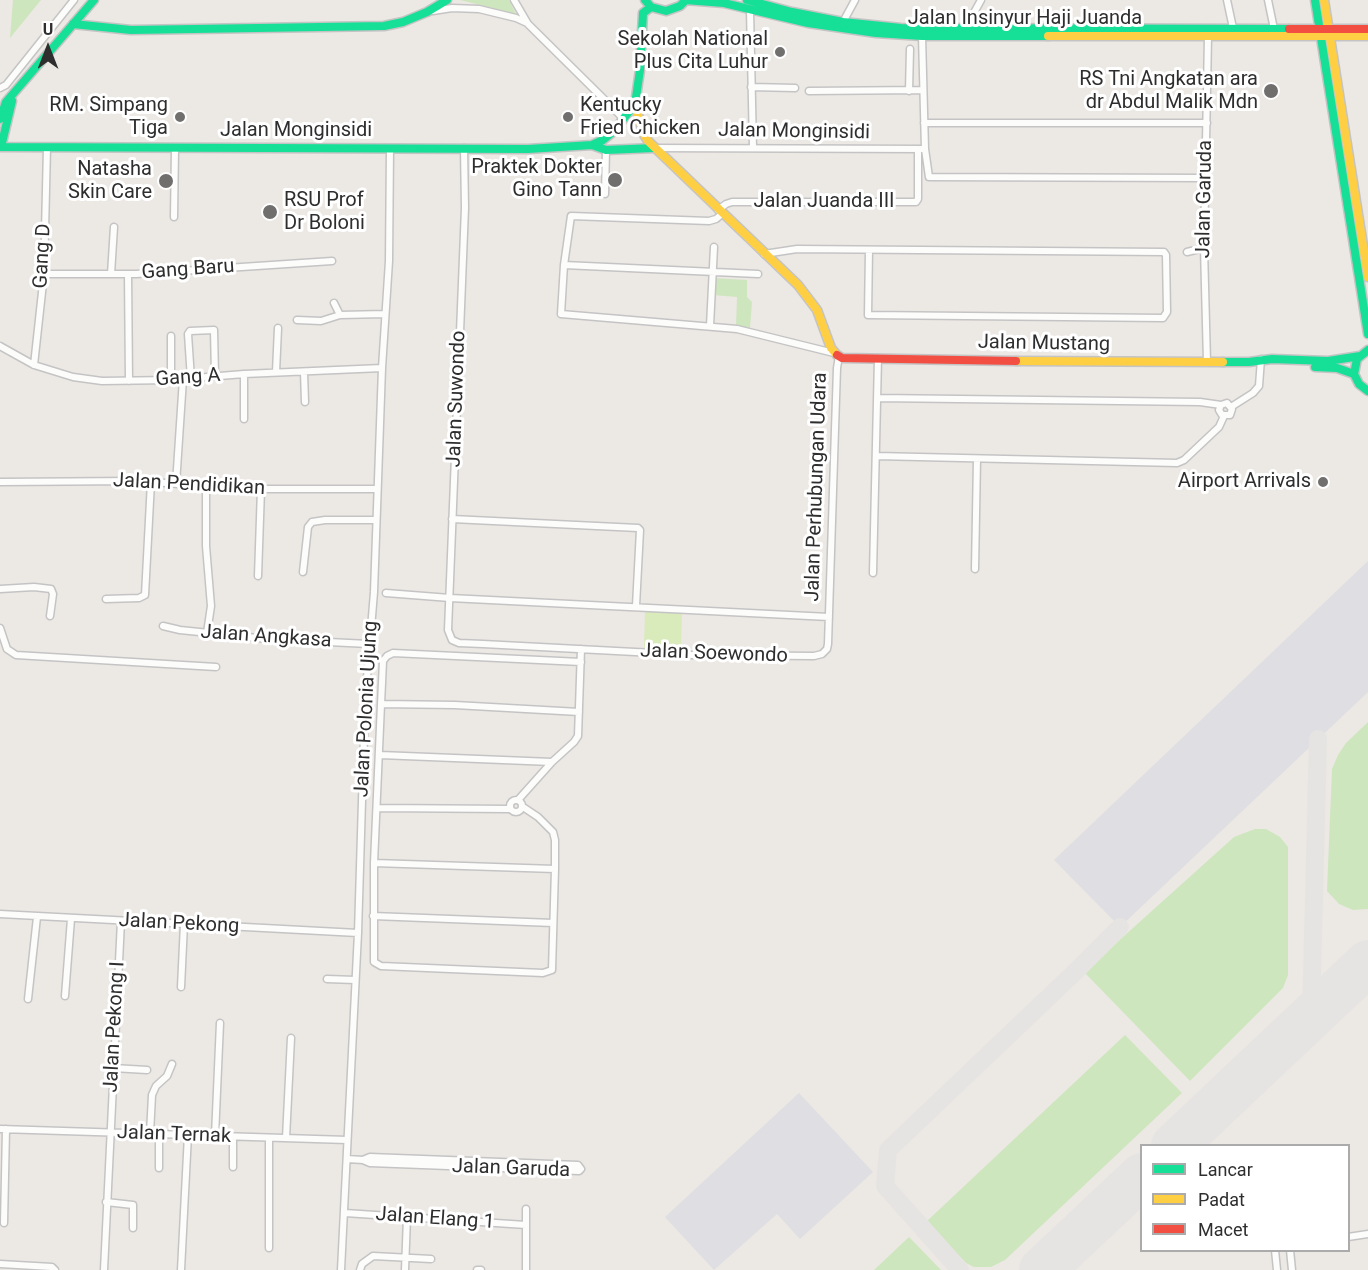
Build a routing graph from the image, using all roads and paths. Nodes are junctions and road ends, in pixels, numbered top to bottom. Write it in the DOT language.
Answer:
graph roads {
  1 [pos="74,0"];
  2 [pos="94,0"];
  3 [pos="447,0"];
  4 [pos="514,0"];
  5 [pos="686,0"];
  6 [pos="747,0"];
  7 [pos="855,0"];
  8 [pos="981,0"];
  9 [pos="1227,0"];
  10 [pos="1268,0"];
  11 [pos="1315,0"];
  12 [pos="1324,0"];
  13 [pos="648,3"];
  14 [pos="750,10"];
  15 [pos="427,12"];
  16 [pos="843,22"];
  17 [pos="73,24"];
  18 [pos="528,24"];
  19 [pos="1233,28"];
  20 [pos="965,29"];
  21 [pos="1274,29"];
  22 [pos="1368,29"];
  23 [pos="1325,33"];
  24 [pos="922,36"];
  25 [pos="1208,36"];
  26 [pos="1368,36"];
  27 [pos="910,48"];
  28 [pos="751,87"];
  29 [pos="0,88"];
  30 [pos="795,88"];
  31 [pos="809,90"];
  32 [pos="923,90"];
  33 [pos="909,91"];
  34 [pos="634,104"];
  35 [pos="5,106"];
  36 [pos="0,119"];
  37 [pos="624,119"];
  38 [pos="924,123"];
  39 [pos="1207,123"];
  40 [pos="592,145"];
  41 [pos="0,147"];
  42 [pos="47,147"];
  43 [pos="175,148"];
  44 [pos="390,148"];
  45 [pos="464,148"];
  46 [pos="654,148"];
  47 [pos="753,148"];
  48 [pos="606,150"];
  49 [pos="921,150"];
  50 [pos="1205,177"];
  51 [pos="605,194"];
  52 [pos="720,212"];
  53 [pos="174,218"];
  54 [pos="114,227"];
  55 [pos="1358,238"];
  56 [pos="714,247"];
  57 [pos="1204,248"];
  58 [pos="869,250"];
  59 [pos="1187,252"];
  60 [pos="764,254"];
  61 [pos="332,261"];
  62 [pos="564,264"];
  63 [pos="712,271"];
  64 [pos="44,274"];
  65 [pos="111,274"];
  66 [pos="128,274"];
  67 [pos="758,274"];
  68 [pos="1368,274"];
  69 [pos="334,303"];
  70 [pos="385,314"];
  71 [pos="340,315"];
  72 [pos="297,320"];
  73 [pos="710,326"];
  74 [pos="278,328"];
  75 [pos="1368,334"];
  76 [pos="171,336"];
  77 [pos="0,346"];
  78 [pos="1368,350"];
  79 [pos="836,355"];
  80 [pos="1360,356"];
  81 [pos="878,358"];
  82 [pos="1207,362"];
  83 [pos="1261,362"];
  84 [pos="34,365"];
  85 [pos="382,368"];
  86 [pos="276,372"];
  87 [pos="304,372"];
  88 [pos="243,374"];
  89 [pos="1354,374"];
  90 [pos="215,375"];
  91 [pos="183,379"];
  92 [pos="191,379"];
  93 [pos="171,380"];
  94 [pos="129,381"];
  95 [pos="1368,391"];
  96 [pos="878,398"];
  97 [pos="305,402"];
  98 [pos="1221,405"];
  99 [pos="1231,406"];
  100 [pos="1224,416"];
  101 [pos="244,419"];
  102 [pos="876,456"];
  103 [pos="977,459"];
  104 [pos="0,482"];
  105 [pos="151,482"];
  106 [pos="176,484"];
  107 [pos="206,486"];
  108 [pos="261,489"];
  109 [pos="377,489"];
  110 [pos="452,519"];
  111 [pos="376,520"];
  112 [pos="975,568"];
  113 [pos="303,572"];
  114 [pos="873,573"];
  115 [pos="258,576"];
  116 [pos="0,589"];
  117 [pos="386,593"];
  118 [pos="450,598"];
  119 [pos="106,599"];
  120 [pos="636,606"];
  121 [pos="50,616"];
  122 [pos="829,617"];
  123 [pos="163,626"];
  124 [pos="0,628"];
  125 [pos="207,633"];
  126 [pos="459,643"];
  127 [pos="369,644"];
  128 [pos="7,649"];
  129 [pos="581,649"];
  130 [pos="827,649"];
  131 [pos="0,651"];
  132 [pos="581,662"];
  133 [pos="216,667"];
  134 [pos="381,704"];
  135 [pos="579,712"];
  136 [pos="380,754"];
  137 [pos="552,762"];
  138 [pos="518,800"];
  139 [pos="523,807"];
  140 [pos="377,808"];
  141 [pos="510,809"];
  142 [pos="374,864"];
  143 [pos="555,869"];
  144 [pos="0,914"];
  145 [pos="373,916"];
  146 [pos="37,917"];
  147 [pos="71,919"];
  148 [pos="121,921"];
  149 [pos="553,923"];
  150 [pos="184,924"];
  151 [pos="358,933"];
  152 [pos="327,979"];
  153 [pos="355,980"];
  154 [pos="181,987"];
  155 [pos="65,996"];
  156 [pos="28,999"];
  157 [pos="220,1023"];
  158 [pos="291,1038"];
  159 [pos="172,1064"];
  160 [pos="113,1068"];
  161 [pos="147,1070"];
  162 [pos="3,1129"];
  163 [pos="110,1133"];
  164 [pos="150,1134"];
  165 [pos="159,1135"];
  166 [pos="188,1135"];
  167 [pos="215,1136"];
  168 [pos="233,1137"];
  169 [pos="269,1138"];
  170 [pos="286,1138"];
  171 [pos="347,1140"];
  172 [pos="347,1159"];
  173 [pos="527,1166"];
  174 [pos="159,1167"];
  175 [pos="233,1167"];
  176 [pos="106,1203"];
  177 [pos="526,1209"];
  178 [pos="345,1214"];
  179 [pos="407,1217"];
  180 [pos="4,1223"];
  181 [pos="526,1225"];
  182 [pos="133,1228"];
  183 [pos="1368,1234"];
  184 [pos="1350,1237"];
  185 [pos="269,1248"];
  186 [pos="1275,1252"];
  187 [pos="1290,1252"];
  188 [pos="405,1257"];
  189 [pos="431,1259"];
  190 [pos="0,1264"];
  191 [pos="55,1269"];
  192 [pos="104,1270"];
  193 [pos="181,1270"];
  194 [pos="341,1270"];
  195 [pos="360,1270"];
  196 [pos="405,1270"];
  197 [pos="526,1270"];
  198 [pos="1278,1270"];
  199 [pos="1292,1270"];
  1 -- 29 [label="street"];
  2 -- 17 [label="main road"];
  3 -- 15 [label="main road"];
  4 -- 18 [label="street"];
  5 -- 13 [label="main road"];
  5 -- 14 [label="main road, Jalan Insinyur Haji Juanda"];
  6 -- 16 [label="main road, Jalan Insinyur Haji Juanda"];
  7 -- 16 [label="street"];
  8 -- 20 [label="street"];
  9 -- 19 [label="street"];
  10 -- 21 [label="street"];
  11 -- 23 [label="main road"];
  12 -- 23 [label="main road"];
  13 -- 34 [label="main road"];
  14 -- 24 [label="main road, Jalan Insinyur Haji Juanda"];
  14 -- 28 [label="street"];
  15 -- 17 [label="main road"];
  15 -- 18 [label="street"];
  16 -- 20 [label="main road, Jalan Insinyur Haji Juanda"];
  17 -- 35 [label="main road"];
  18 -- 37 [label="street"];
  19 -- 20 [label="main road, Jalan Insinyur Haji Juanda"];
  19 -- 21 [label="main road, Jalan Insinyur Haji Juanda"];
  21 -- 23 [label="main road, Jalan Insinyur Haji Juanda"];
  22 -- 23 [label="main road, Jalan Insinyur Haji Juanda"];
  23 -- 25 [label="main road, Jalan Insinyur Haji Juanda"];
  23 -- 26 [label="main road, Jalan Insinyur Haji Juanda"];
  23 -- 55 [label="main road"];
  24 -- 25 [label="main road, Jalan Insinyur Haji Juanda"];
  24 -- 32 [label="street"];
  25 -- 39 [label="street, Jalan Garuda"];
  27 -- 33 [label="street"];
  28 -- 30 [label="street"];
  28 -- 47 [label="street"];
  31 -- 33 [label="street"];
  32 -- 33 [label="street"];
  32 -- 38 [label="street"];
  34 -- 37 [label="main road"];
  34 -- 46 [label="main road, Jalan Perhubungan Udara"];
  35 -- 36 [label="main road"];
  35 -- 41 [label="main road"];
  37 -- 40 [label="main road"];
  38 -- 39 [label="street"];
  38 -- 49 [label="street"];
  39 -- 50 [label="street, Jalan Garuda"];
  40 -- 45 [label="main road, Jalan Monginsidi"];
  40 -- 48 [label="main road, Jalan Monginsidi"];
  41 -- 42 [label="main road, Jalan Monginsidi"];
  42 -- 43 [label="main road, Jalan Monginsidi"];
  42 -- 64 [label="street, Gang D"];
  43 -- 44 [label="main road, Jalan Monginsidi"];
  43 -- 53 [label="street"];
  44 -- 45 [label="main road, Jalan Monginsidi"];
  44 -- 70 [label="street, Jalan Polonia Ujung"];
  45 -- 110 [label="street, Jalan Suwondo"];
  46 -- 47 [label="street, Jalan Monginsidi"];
  46 -- 48 [label="main road, Jalan Monginsidi"];
  46 -- 52 [label="main road, Jalan Perhubungan Udara"];
  47 -- 49 [label="street, Jalan Monginsidi"];
  48 -- 51 [label="street"];
  49 -- 50 [label="street"];
  49 -- 52 [label="street, Jalan Juanda III"];
  50 -- 57 [label="street, Jalan Garuda"];
  52 -- 60 [label="main road, Jalan Perhubungan Udara"];
  52 -- 62 [label="street"];
  54 -- 65 [label="street"];
  55 -- 68 [label="main road"];
  55 -- 75 [label="main road"];
  56 -- 63 [label="street"];
  57 -- 59 [label="street"];
  57 -- 82 [label="street, Jalan Garuda"];
  58 -- 58 [label="street"];
  58 -- 60 [label="street"];
  60 -- 79 [label="main road, Jalan Perhubungan Udara"];
  61 -- 66 [label="street, Gang Baru"];
  62 -- 63 [label="street"];
  62 -- 73 [label="street"];
  63 -- 67 [label="street"];
  63 -- 73 [label="street"];
  64 -- 65 [label="street, Gang Baru"];
  64 -- 84 [label="street, Gang D"];
  65 -- 66 [label="street, Gang Baru"];
  66 -- 94 [label="street"];
  69 -- 71 [label="street"];
  70 -- 71 [label="street"];
  70 -- 85 [label="street, Jalan Polonia Ujung"];
  71 -- 72 [label="street"];
  73 -- 79 [label="street"];
  74 -- 86 [label="street"];
  76 -- 93 [label="street"];
  77 -- 84 [label="street, Gang A"];
  78 -- 80 [label="main road"];
  79 -- 81 [label="main road, Jalan Mustang"];
  79 -- 122 [label="street, Jalan Perhubungan Udara"];
  80 -- 83 [label="main road, Jalan Mustang"];
  80 -- 89 [label="main road"];
  81 -- 82 [label="main road, Jalan Mustang"];
  81 -- 96 [label="street"];
  82 -- 83 [label="main road, Jalan Mustang"];
  83 -- 89 [label="main road, Jalan Mustang"];
  83 -- 99 [label="street"];
  84 -- 94 [label="street, Gang A"];
  85 -- 87 [label="street, Gang A"];
  85 -- 109 [label="street, Jalan Polonia Ujung"];
  86 -- 87 [label="street, Gang A"];
  86 -- 88 [label="street, Gang A"];
  87 -- 97 [label="street"];
  88 -- 90 [label="street, Gang A"];
  88 -- 101 [label="street"];
  89 -- 95 [label="main road"];
  90 -- 92 [label="street, Gang A"];
  90 -- 92 [label="street"];
  91 -- 92 [label="street, Gang A"];
  91 -- 93 [label="street, Gang A"];
  91 -- 106 [label="street"];
  93 -- 94 [label="street, Gang A"];
  96 -- 98 [label="street"];
  96 -- 102 [label="street"];
  98 -- 99 [label="street"];
  98 -- 100 [label="street"];
  99 -- 100 [label="street"];
  100 -- 103 [label="street"];
  102 -- 103 [label="street"];
  102 -- 114 [label="street"];
  103 -- 112 [label="street"];
  104 -- 105 [label="street, Jalan Pendidikan"];
  105 -- 106 [label="street, Jalan Pendidikan"];
  105 -- 119 [label="street"];
  106 -- 107 [label="street, Jalan Pendidikan"];
  107 -- 108 [label="street, Jalan Pendidikan"];
  107 -- 125 [label="street"];
  108 -- 109 [label="street, Jalan Pendidikan"];
  108 -- 115 [label="street"];
  109 -- 111 [label="street, Jalan Polonia Ujung"];
  110 -- 118 [label="street, Jalan Suwondo"];
  110 -- 120 [label="street"];
  111 -- 113 [label="street"];
  111 -- 127 [label="street, Jalan Polonia Ujung"];
  116 -- 121 [label="street"];
  117 -- 118 [label="street"];
  118 -- 120 [label="street"];
  118 -- 126 [label="street, Jalan Suwondo"];
  120 -- 122 [label="street"];
  122 -- 130 [label="street, Jalan Perhubungan Udara"];
  123 -- 125 [label="street, Jalan Angkasa"];
  124 -- 128 [label="street"];
  125 -- 127 [label="street, Jalan Angkasa"];
  126 -- 129 [label="street, Jalan Soewondo"];
  127 -- 151 [label="street, Jalan Polonia Ujung"];
  128 -- 131 [label="street"];
  128 -- 133 [label="street"];
  129 -- 130 [label="street, Jalan Soewondo"];
  129 -- 132 [label="street"];
  132 -- 134 [label="street"];
  132 -- 135 [label="street"];
  134 -- 135 [label="street"];
  134 -- 136 [label="street"];
  135 -- 137 [label="street"];
  136 -- 137 [label="street"];
  136 -- 140 [label="street"];
  137 -- 138 [label="street"];
  138 -- 139 [label="street"];
  138 -- 141 [label="street"];
  139 -- 141 [label="street"];
  139 -- 143 [label="street"];
  140 -- 141 [label="street"];
  140 -- 142 [label="street"];
  142 -- 143 [label="street"];
  142 -- 145 [label="street"];
  143 -- 149 [label="street"];
  144 -- 146 [label="street, Jalan Pekong"];
  145 -- 149 [label="street"];
  145 -- 149 [label="street"];
  146 -- 147 [label="street, Jalan Pekong"];
  146 -- 156 [label="street"];
  147 -- 148 [label="street, Jalan Pekong"];
  147 -- 155 [label="street"];
  148 -- 150 [label="street, Jalan Pekong"];
  148 -- 160 [label="street, Jalan Pekong I"];
  150 -- 151 [label="street, Jalan Pekong"];
  150 -- 154 [label="street"];
  151 -- 153 [label="street, Jalan Polonia Ujung"];
  152 -- 153 [label="street"];
  153 -- 171 [label="street, Jalan Polonia Ujung"];
  157 -- 167 [label="street"];
  158 -- 170 [label="street"];
  159 -- 164 [label="street"];
  160 -- 161 [label="street"];
  160 -- 163 [label="street, Jalan Pekong I"];
  162 -- 163 [label="street, Jalan Ternak"];
  162 -- 180 [label="street"];
  163 -- 164 [label="street, Jalan Ternak"];
  163 -- 176 [label="street, Jalan Pekong I"];
  164 -- 165 [label="street, Jalan Ternak"];
  165 -- 166 [label="street, Jalan Ternak"];
  165 -- 174 [label="street"];
  166 -- 167 [label="street, Jalan Ternak"];
  166 -- 193 [label="street"];
  167 -- 168 [label="street, Jalan Ternak"];
  168 -- 169 [label="street, Jalan Ternak"];
  168 -- 175 [label="street"];
  169 -- 170 [label="street, Jalan Ternak"];
  169 -- 185 [label="street"];
  170 -- 171 [label="street, Jalan Ternak"];
  171 -- 172 [label="street, Jalan Polonia Ujung"];
  172 -- 173 [label="street, Jalan Garuda"];
  172 -- 178 [label="street, Jalan Polonia Ujung"];
  173 -- 173 [label="street, Jalan Garuda"];
  176 -- 182 [label="street"];
  176 -- 192 [label="street, Jalan Pekong I"];
  177 -- 181 [label="street"];
  178 -- 179 [label="street, Jalan Elang 1"];
  178 -- 194 [label="street, Jalan Polonia Ujung"];
  179 -- 181 [label="street, Jalan Elang 1"];
  179 -- 188 [label="street"];
  181 -- 197 [label="street"];
  183 -- 184 [label="street"];
  186 -- 198 [label="street"];
  187 -- 199 [label="street"];
  188 -- 189 [label="street"];
  188 -- 195 [label="street"];
  188 -- 196 [label="street"];
  190 -- 191 [label="street"];
}
